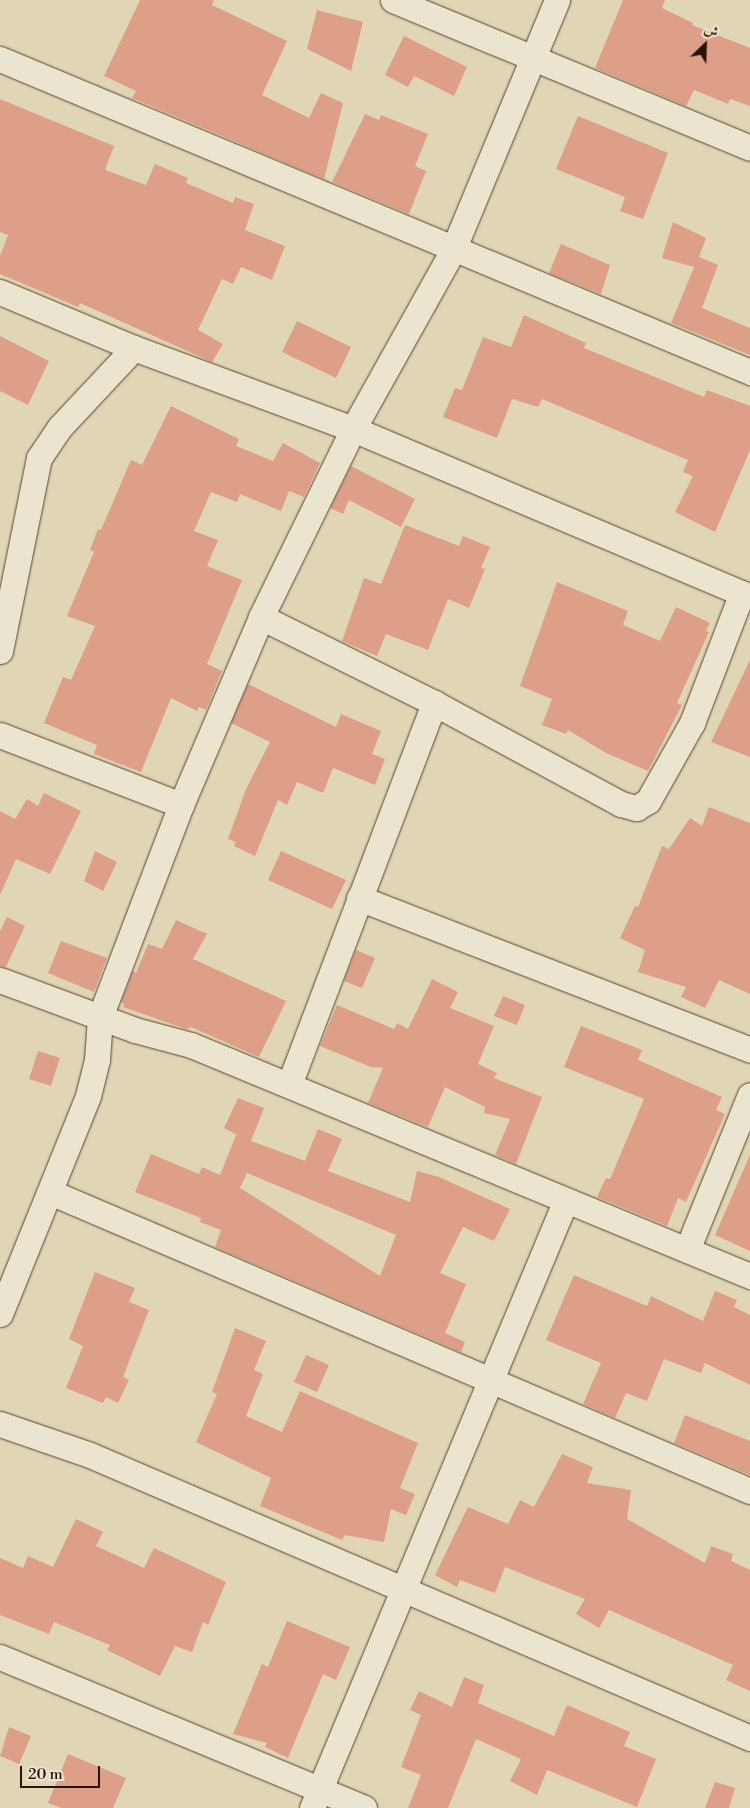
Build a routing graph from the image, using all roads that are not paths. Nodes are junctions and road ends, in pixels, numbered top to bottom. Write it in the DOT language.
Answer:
graph roads {
  1 [pos="393,0"];
  2 [pos="557,0"];
  3 [pos="0,59"];
  4 [pos="532,60"];
  5 [pos="750,148"];
  6 [pos="453,250"];
  7 [pos="0,292"];
  8 [pos="134,348"];
  9 [pos="750,372"];
  10 [pos="353,430"];
  11 [pos="6,590"];
  12 [pos="746,595"];
  13 [pos="261,617"];
  14 [pos="0,651"];
  15 [pos="434,703"];
  16 [pos="0,735"];
  17 [pos="181,805"];
  18 [pos="359,898"];
  19 [pos="0,980"];
  20 [pos="100,1017"];
  21 [pos="750,1050"];
  22 [pos="289,1085"];
  23 [pos="750,1095"];
  24 [pos="50,1192"];
  25 [pos="565,1202"];
  26 [pos="686,1250"];
  27 [pos="750,1276"];
  28 [pos="0,1314"];
  29 [pos="491,1378"];
  30 [pos="0,1424"];
  31 [pos="750,1491"];
  32 [pos="402,1588"];
  33 [pos="0,1657"];
  34 [pos="750,1738"];
  35 [pos="316,1798"];
  36 [pos="364,1808"];
  1 -- 4 [label="street"];
  2 -- 4 [label="street"];
  3 -- 6 [label="street"];
  4 -- 5 [label="street"];
  4 -- 6 [label="street"];
  6 -- 9 [label="street"];
  6 -- 10 [label="street"];
  7 -- 8 [label="street"];
  8 -- 10 [label="street"];
  8 -- 11 [label="street"];
  10 -- 12 [label="street"];
  10 -- 13 [label="street"];
  11 -- 14 [label="street"];
  12 -- 15 [label="street"];
  13 -- 15 [label="street"];
  13 -- 17 [label="street"];
  15 -- 18 [label="street"];
  16 -- 17 [label="street"];
  17 -- 20 [label="street"];
  18 -- 21 [label="street"];
  18 -- 22 [label="street"];
  19 -- 20 [label="street"];
  20 -- 22 [label="street"];
  20 -- 24 [label="street"];
  22 -- 25 [label="street"];
  23 -- 26 [label="street"];
  24 -- 28 [label="street"];
  24 -- 29 [label="street"];
  25 -- 26 [label="street"];
  25 -- 29 [label="street"];
  26 -- 27 [label="street"];
  29 -- 31 [label="street"];
  29 -- 32 [label="street"];
  30 -- 32 [label="street"];
  32 -- 34 [label="street"];
  32 -- 35 [label="street"];
  33 -- 35 [label="street"];
  35 -- 36 [label="street"];
}
